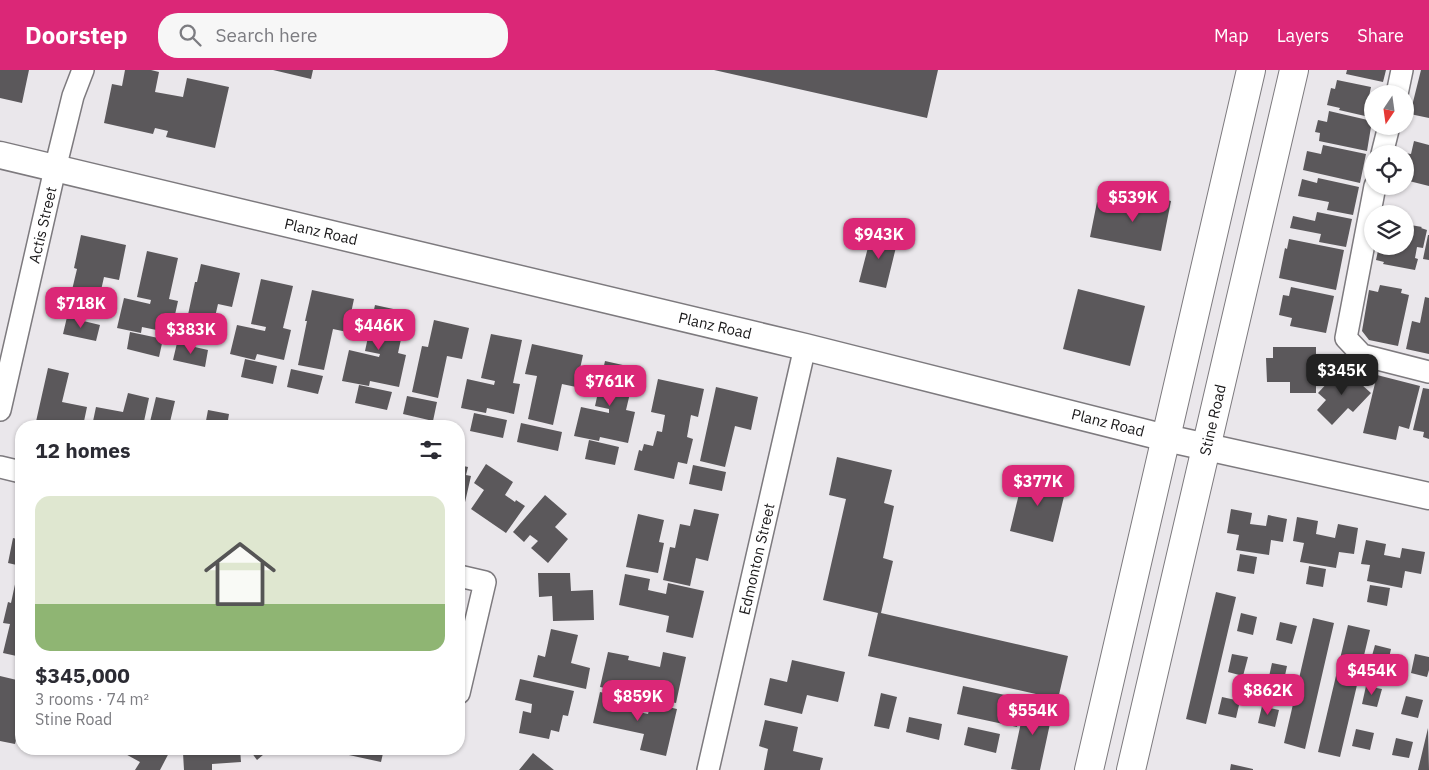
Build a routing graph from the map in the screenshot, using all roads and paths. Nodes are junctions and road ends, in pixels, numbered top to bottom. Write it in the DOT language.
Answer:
graph roads {
  1 [pos="83,70"];
  2 [pos="1251,70"];
  3 [pos="1294,70"];
  4 [pos="1402,70"];
  5 [pos="1399,85"];
  6 [pos="0,156"];
  7 [pos="55,169"];
  8 [pos="1372,195"];
  9 [pos="805,347"];
  10 [pos="1429,372"];
  11 [pos="0,410"];
  12 [pos="1166,438"];
  13 [pos="1206,447"];
  14 [pos="0,467"];
  15 [pos="15,471"];
  16 [pos="1429,496"];
  17 [pos="465,577"];
  18 [pos="465,667"];
  19 [pos="708,770"];
  20 [pos="1089,770"];
  21 [pos="1131,770"];
  1 -- 7 [label="street, Actis Street"];
  2 -- 12 [label="main road"];
  3 -- 13 [label="main road, Stine Road"];
  4 -- 5 [label="street"];
  6 -- 7 [label="street, Planz Road"];
  7 -- 9 [label="street, Planz Road"];
  7 -- 11 [label="street, Actis Street"];
  8 -- 10 [label="street"];
  9 -- 12 [label="street, Planz Road"];
  9 -- 19 [label="street, Edmonton Street"];
  12 -- 13 [label="street, Planz Road"];
  12 -- 20 [label="main road"];
  13 -- 16 [label="street, Planz Road"];
  13 -- 21 [label="main road, Stine Road"];
  14 -- 15 [label="street"];
  17 -- 18 [label="street"];
}
